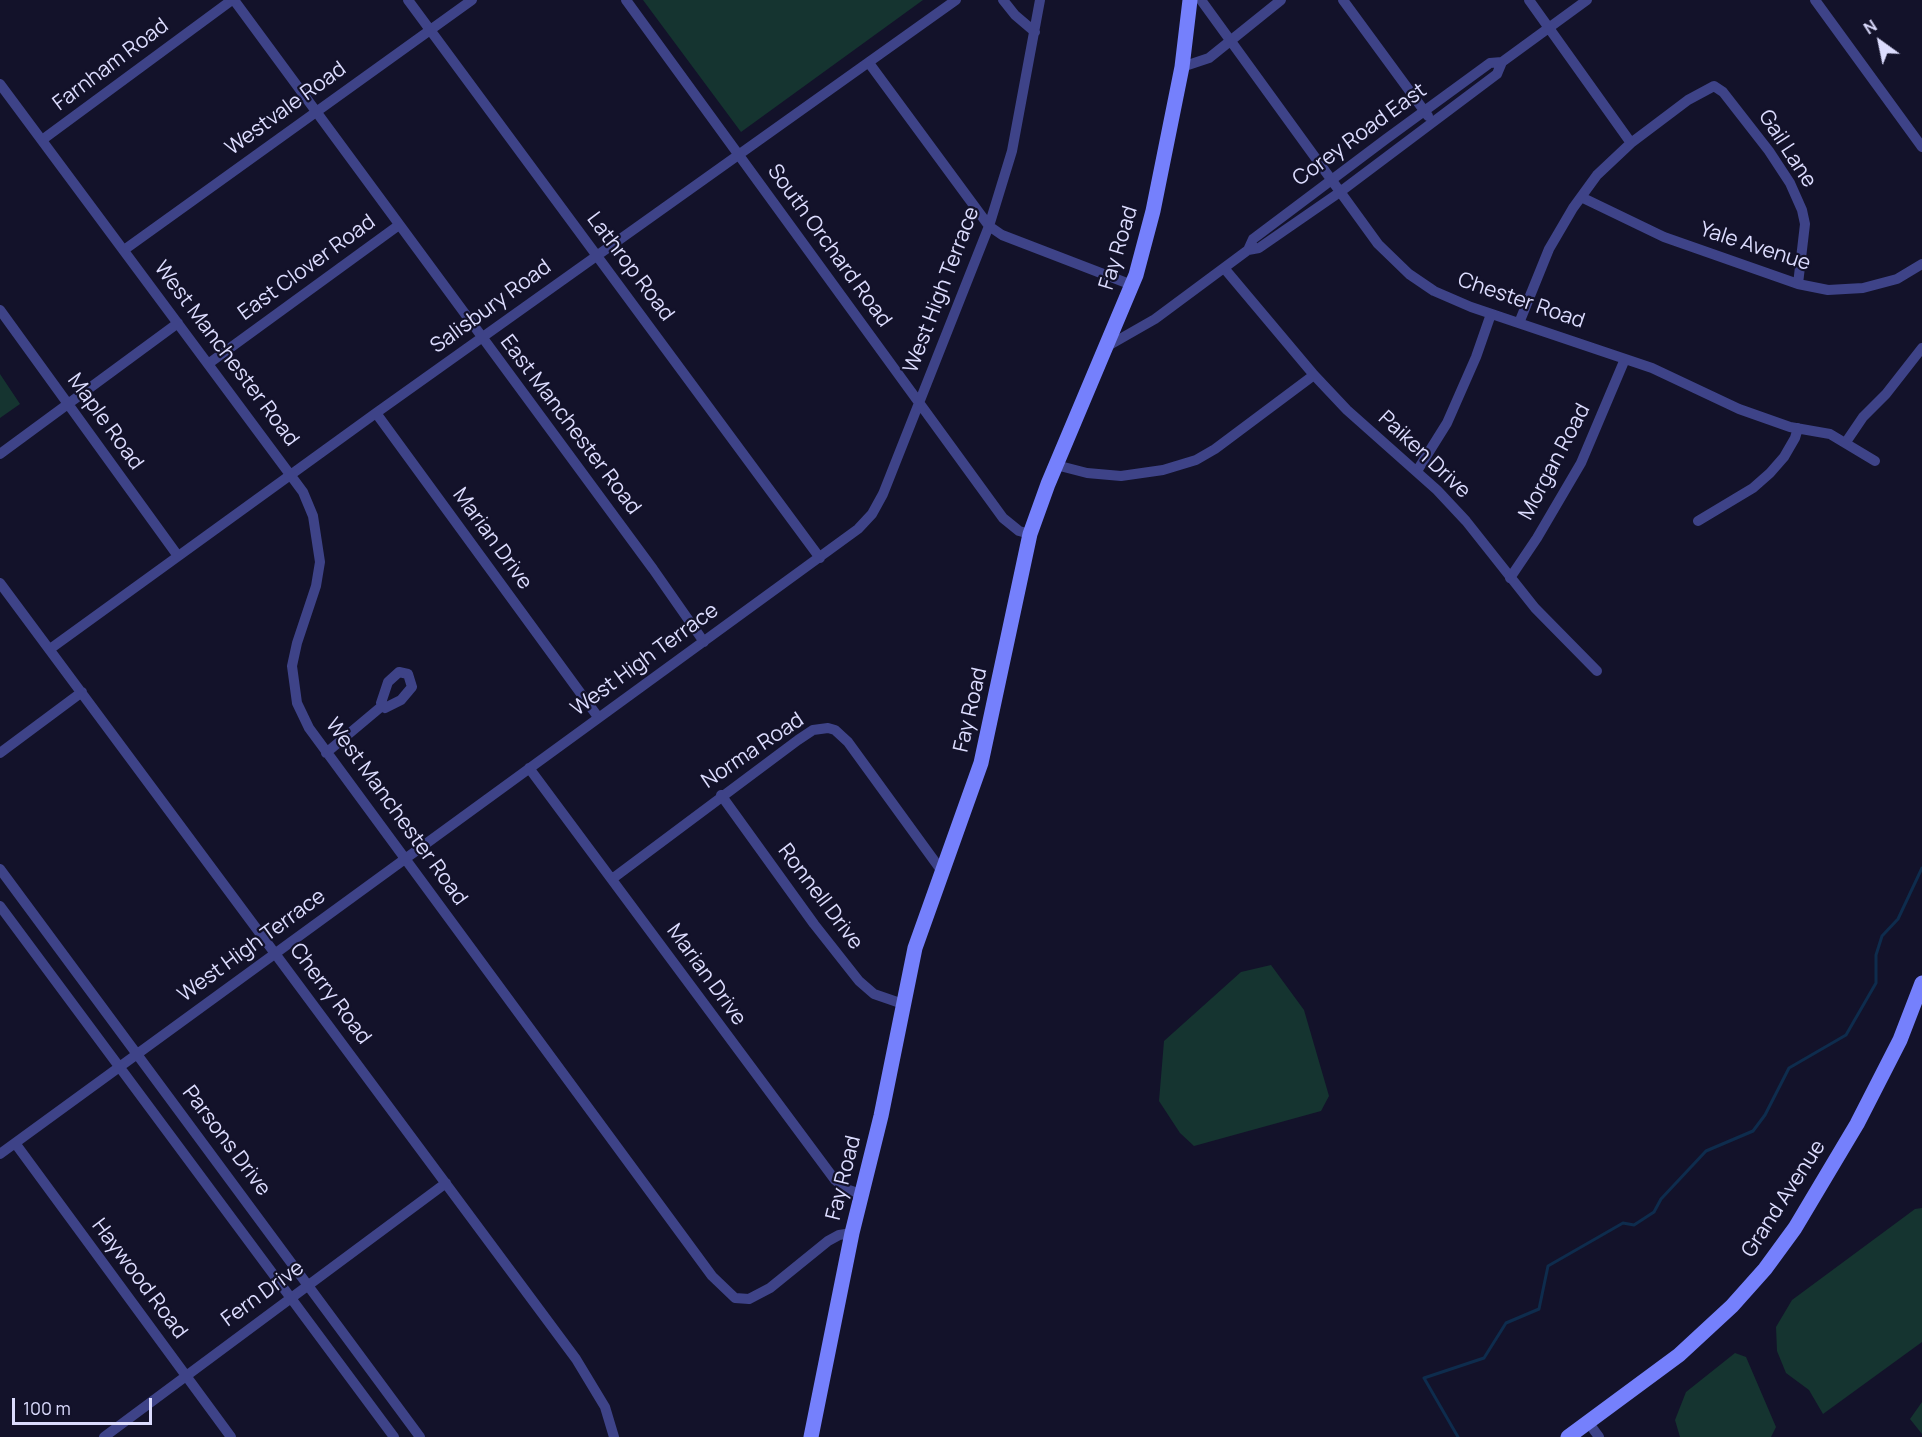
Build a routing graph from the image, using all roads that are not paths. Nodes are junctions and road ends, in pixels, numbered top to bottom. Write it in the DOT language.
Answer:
graph roads {
  1 [pos="233,0"];
  2 [pos="408,0"];
  3 [pos="472,0"];
  4 [pos="626,0"];
  5 [pos="956,0"];
  6 [pos="1003,0"];
  7 [pos="1040,0"];
  8 [pos="1190,0"];
  9 [pos="1201,0"];
  10 [pos="1281,0"];
  11 [pos="1344,0"];
  12 [pos="1529,0"];
  13 [pos="1587,0"];
  14 [pos="1815,0"];
  15 [pos="1550,28"];
  16 [pos="431,30"];
  17 [pos="1035,32"];
  18 [pos="1231,40"];
  19 [pos="1502,62"];
  20 [pos="869,63"];
  21 [pos="1182,67"];
  22 [pos="0,84"];
  23 [pos="1424,111"];
  24 [pos="316,113"];
  25 [pos="1433,123"];
  26 [pos="42,140"];
  27 [pos="1631,143"];
  28 [pos="1922,147"];
  29 [pos="738,156"];
  30 [pos="1331,180"];
  31 [pos="1340,192"];
  32 [pos="1581,197"];
  33 [pos="399,225"];
  34 [pos="989,226"];
  35 [pos="124,250"];
  36 [pos="1248,250"];
  37 [pos="597,255"];
  38 [pos="1922,264"];
  39 [pos="1224,268"];
  40 [pos="1798,284"];
  41 [pos="1132,285"];
  42 [pos="0,310"];
  43 [pos="1491,314"];
  44 [pos="178,323"];
  45 [pos="1519,323"];
  46 [pos="482,338"];
  47 [pos="1106,347"];
  48 [pos="1922,348"];
  49 [pos="1625,359"];
  50 [pos="208,364"];
  51 [pos="1314,375"];
  52 [pos="920,401"];
  53 [pos="68,403"];
  54 [pos="376,412"];
  55 [pos="1798,428"];
  56 [pos="1846,441"];
  57 [pos="0,454"];
  58 [pos="1875,460"];
  59 [pos="1056,465"];
  60 [pos="1417,471"];
  61 [pos="291,473"];
  62 [pos="1698,521"];
  63 [pos="1030,534"];
  64 [pos="178,556"];
  65 [pos="820,558"];
  66 [pos="1510,578"];
  67 [pos="0,583"];
  68 [pos="704,642"];
  69 [pos="50,649"];
  70 [pos="1597,671"];
  71 [pos="82,692"];
  72 [pos="382,706"];
  73 [pos="598,717"];
  74 [pos="0,753"];
  75 [pos="326,753"];
  76 [pos="529,768"];
  77 [pos="721,795"];
  78 [pos="405,859"];
  79 [pos="0,869"];
  80 [pos="941,870"];
  81 [pos="612,879"];
  82 [pos="0,906"];
  83 [pos="49,936"];
  84 [pos="32,949"];
  85 [pos="276,953"];
  86 [pos="1922,983"];
  87 [pos="903,1004"];
  88 [pos="137,1054"];
  89 [pos="119,1066"];
  90 [pos="15,1143"];
  91 [pos="0,1154"];
  92 [pos="446,1183"];
  93 [pos="861,1194"];
  94 [pos="852,1233"];
  95 [pos="308,1286"];
  96 [pos="291,1298"];
  97 [pos="186,1375"];
  98 [pos="1588,1422"];
  99 [pos="105,1437"];
  100 [pos="231,1437"];
  101 [pos="394,1437"];
  102 [pos="420,1437"];
  103 [pos="614,1437"];
  104 [pos="811,1437"];
  105 [pos="1568,1437"];
  106 [pos="1599,1437"];
  1 -- 24 [label="street, East Manchester Road"];
  1 -- 26 [label="street, Farnham Road"];
  2 -- 16 [label="street, Lathrop Road"];
  3 -- 16 [label="street, Westvale Road"];
  4 -- 29 [label="street, South Orchard Road"];
  5 -- 20 [label="street, Salisbury Road"];
  6 -- 17 [label="street"];
  7 -- 17 [label="street, West High Terrace"];
  8 -- 21 [label="street, Fay Road"];
  9 -- 18 [label="street, Chester Road"];
  10 -- 18 [label="street"];
  11 -- 23 [label="street"];
  12 -- 15 [label="street"];
  13 -- 15 [label="street, Corey Road East"];
  14 -- 28 [label="street"];
  15 -- 19 [label="street, Corey Road East"];
  15 -- 27 [label="street"];
  16 -- 24 [label="street, Westvale Road"];
  16 -- 37 [label="street, Lathrop Road"];
  17 -- 34 [label="street, West High Terrace"];
  18 -- 21 [label="street"];
  18 -- 30 [label="street, Chester Road"];
  19 -- 23 [label="street, Corey Road East"];
  19 -- 25 [label="street, Corey Road East"];
  20 -- 29 [label="street, Salisbury Road"];
  20 -- 34 [label="street"];
  21 -- 41 [label="street, Fay Road"];
  22 -- 26 [label="street, West Manchester Road"];
  23 -- 25 [label="street"];
  23 -- 30 [label="street, Corey Road East"];
  24 -- 33 [label="street, East Manchester Road"];
  24 -- 35 [label="street, Westvale Road"];
  25 -- 31 [label="street, Corey Road East"];
  26 -- 35 [label="street, West Manchester Road"];
  27 -- 32 [label="street"];
  27 -- 40 [label="street, Gail Lane"];
  29 -- 37 [label="street, Salisbury Road"];
  29 -- 52 [label="street, South Orchard Road"];
  30 -- 31 [label="street, Chester Road"];
  30 -- 36 [label="street, Corey Road East"];
  31 -- 36 [label="street, Corey Road East"];
  31 -- 43 [label="street, Chester Road"];
  32 -- 40 [label="street, Yale Avenue"];
  32 -- 45 [label="street"];
  33 -- 46 [label="street, East Manchester Road"];
  33 -- 50 [label="street, East Clover Road"];
  34 -- 41 [label="street"];
  34 -- 52 [label="street, West High Terrace"];
  35 -- 44 [label="street, West Manchester Road"];
  36 -- 39 [label="street, Corey Road East"];
  37 -- 46 [label="street, Salisbury Road"];
  37 -- 65 [label="street, Lathrop Road"];
  38 -- 40 [label="street, Yale Avenue"];
  39 -- 47 [label="street, Corey Road East"];
  39 -- 51 [label="street, Paiken Drive"];
  41 -- 47 [label="street, Fay Road"];
  42 -- 53 [label="street, Maple Road"];
  43 -- 45 [label="street, Chester Road"];
  43 -- 60 [label="street"];
  44 -- 50 [label="street, West Manchester Road"];
  44 -- 53 [label="street"];
  45 -- 49 [label="street, Chester Road"];
  46 -- 54 [label="street, Salisbury Road"];
  46 -- 68 [label="street, East Manchester Road"];
  47 -- 59 [label="street, Fay Road"];
  48 -- 56 [label="street"];
  49 -- 55 [label="street, Chester Road"];
  49 -- 66 [label="street, Morgan Road"];
  50 -- 61 [label="street, West Manchester Road"];
  51 -- 59 [label="street"];
  51 -- 60 [label="street, Paiken Drive"];
  52 -- 63 [label="street, South Orchard Road"];
  52 -- 65 [label="street, West High Terrace"];
  53 -- 57 [label="street"];
  53 -- 64 [label="street, Maple Road"];
  54 -- 61 [label="street, Salisbury Road"];
  54 -- 73 [label="street, Marian Drive"];
  55 -- 56 [label="street, Chester Road"];
  55 -- 62 [label="street"];
  56 -- 58 [label="street, Chester Road"];
  59 -- 63 [label="street, Fay Road"];
  60 -- 66 [label="street, Paiken Drive"];
  61 -- 64 [label="street, Salisbury Road"];
  61 -- 75 [label="street, West Manchester Road"];
  63 -- 80 [label="street, Fay Road"];
  64 -- 69 [label="street, Salisbury Road"];
  65 -- 68 [label="street, West High Terrace"];
  66 -- 70 [label="street, Paiken Drive"];
  67 -- 69 [label="street, Cherry Road"];
  68 -- 73 [label="street, West High Terrace"];
  69 -- 71 [label="street, Cherry Road"];
  71 -- 74 [label="street"];
  71 -- 85 [label="street, Cherry Road"];
  72 -- 75 [label="street"];
  73 -- 76 [label="street, West High Terrace"];
  75 -- 78 [label="street, West Manchester Road"];
  76 -- 78 [label="street, West High Terrace"];
  76 -- 81 [label="street, Marian Drive"];
  77 -- 80 [label="street, Norma Road"];
  77 -- 81 [label="street, Norma Road"];
  77 -- 87 [label="street, Ronnell Drive"];
  78 -- 85 [label="street, West High Terrace"];
  78 -- 94 [label="street, West Manchester Road"];
  79 -- 83 [label="street, Parsons Drive"];
  80 -- 87 [label="street, Fay Road"];
  81 -- 93 [label="street, Marian Drive"];
  82 -- 84 [label="street, Parsons Drive"];
  83 -- 84 [label="street"];
  83 -- 88 [label="street, Parsons Drive"];
  84 -- 89 [label="street, Parsons Drive"];
  85 -- 88 [label="street, West High Terrace"];
  85 -- 92 [label="street, Cherry Road"];
  86 -- 98 [label="street, Grand Avenue"];
  87 -- 93 [label="street, Fay Road"];
  88 -- 89 [label="street, West High Terrace"];
  88 -- 95 [label="street, Parsons Drive"];
  89 -- 90 [label="street, West High Terrace"];
  89 -- 96 [label="street, Parsons Drive"];
  90 -- 91 [label="street, West High Terrace"];
  90 -- 97 [label="street, Haywood Road"];
  92 -- 95 [label="street, Fern Drive"];
  92 -- 103 [label="street, Cherry Road"];
  93 -- 94 [label="street, Fay Road"];
  94 -- 104 [label="street, Fay Road"];
  95 -- 96 [label="street, Fern Drive"];
  95 -- 102 [label="street, Parsons Drive"];
  96 -- 97 [label="street, Fern Drive"];
  96 -- 101 [label="street, Parsons Drive"];
  97 -- 99 [label="street, Fern Drive"];
  97 -- 100 [label="street, Haywood Road"];
  98 -- 105 [label="street, Grand Avenue"];
  98 -- 106 [label="street"];
}
